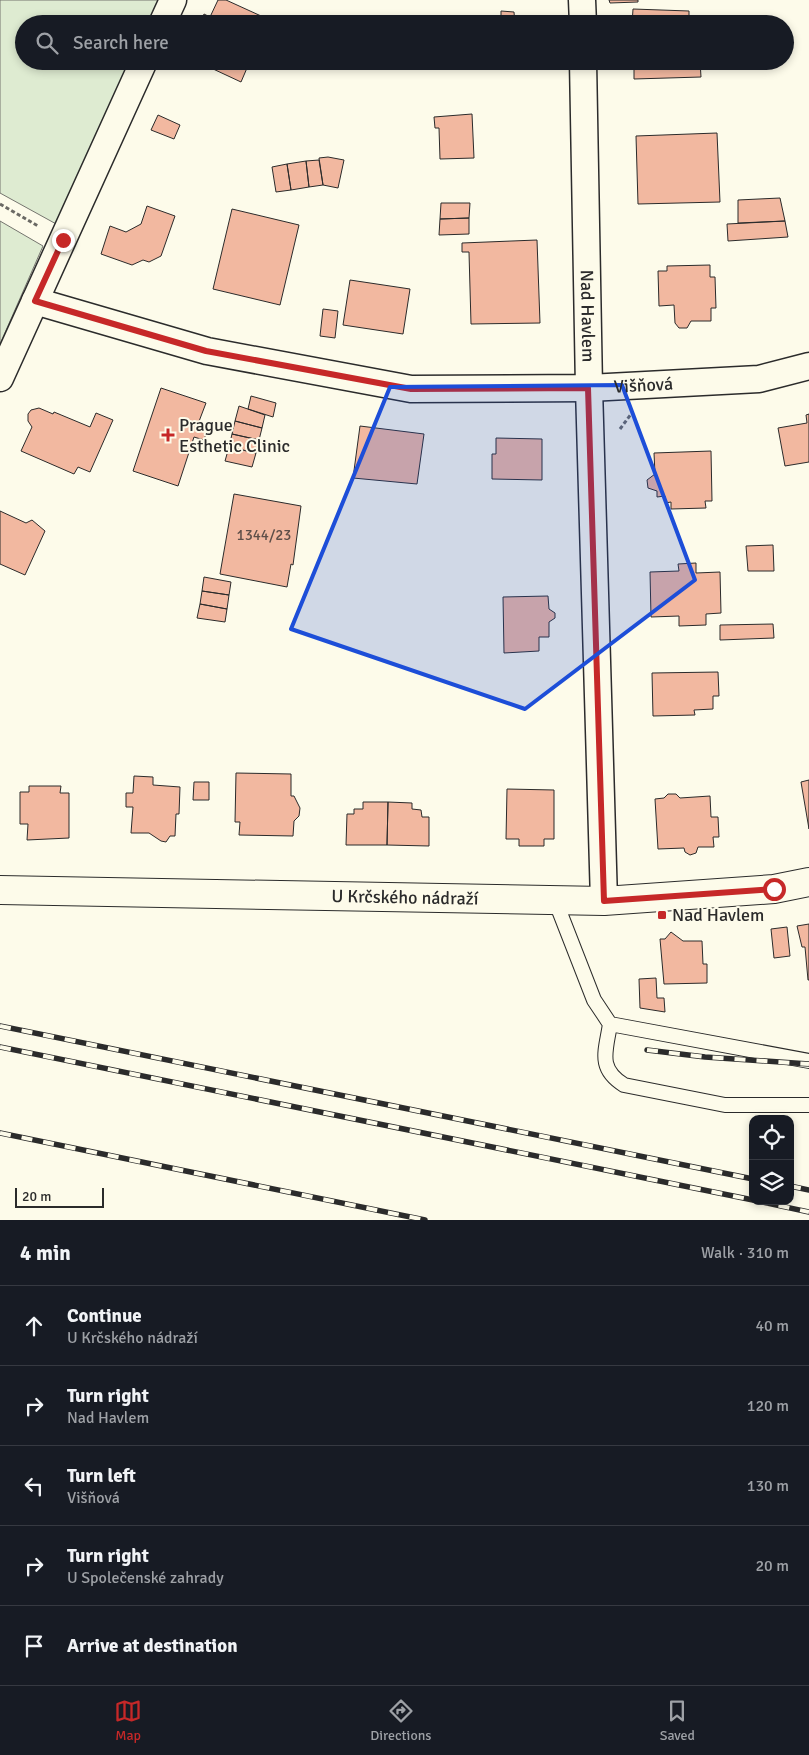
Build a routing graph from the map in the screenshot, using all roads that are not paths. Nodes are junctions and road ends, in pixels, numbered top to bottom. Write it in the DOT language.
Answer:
graph roads {
  1 [pos="172,0"];
  2 [pos="582,0"];
  3 [pos="166,15"];
  4 [pos="583,15"];
  5 [pos="140,70"];
  6 [pos="583,70"];
  7 [pos="35,301"];
  8 [pos="809,366"];
  9 [pos="0,378"];
  10 [pos="588,388"];
  11 [pos="809,882"];
  12 [pos="0,890"];
  13 [pos="556,900"];
  14 [pos="604,901"];
  15 [pos="610,1024"];
  16 [pos="809,1061"];
  17 [pos="809,1105"];
  1 -- 3 [label="street"];
  2 -- 4 [label="street"];
  5 -- 7 [label="street"];
  6 -- 10 [label="street, Nad Havlem"];
  7 -- 9 [label="street"];
  7 -- 10 [label="street, Višňová"];
  8 -- 10 [label="street, Višňová"];
  10 -- 14 [label="street, Nad Havlem"];
  11 -- 14 [label="street, U Krčského nádraží"];
  12 -- 13 [label="street, U Krčského nádraží"];
  13 -- 14 [label="street, U Krčského nádraží"];
  13 -- 15 [label="lane"];
  15 -- 16 [label="lane"];
  15 -- 17 [label="lane"];
}
